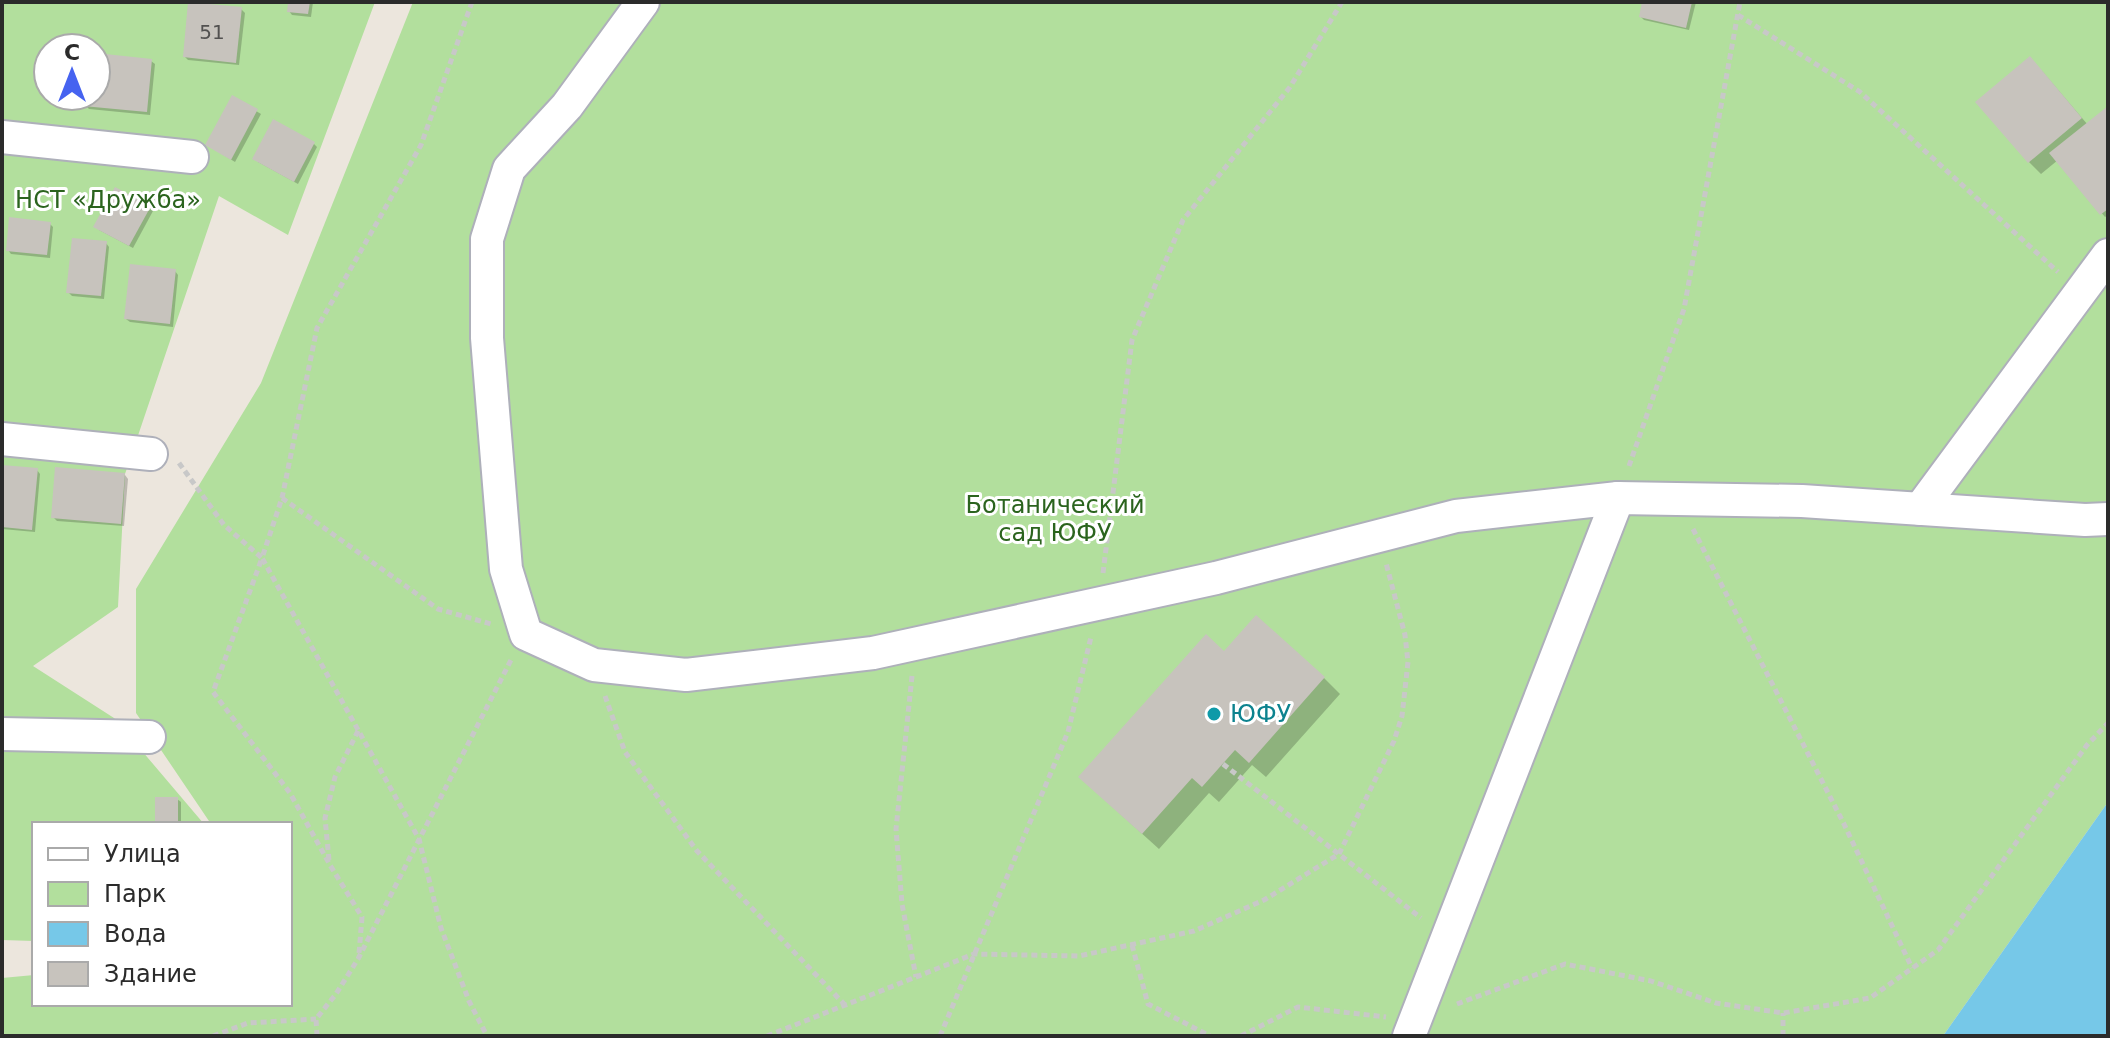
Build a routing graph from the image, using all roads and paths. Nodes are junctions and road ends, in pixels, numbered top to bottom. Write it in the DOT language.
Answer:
graph roads {
  1 [pos="472,2"];
  2 [pos="643,2"];
  3 [pos="1342,2"];
  4 [pos="1740,2"];
  5 [pos="1738,15"];
  6 [pos="2,137"];
  7 [pos="192,157"];
  8 [pos="2108,255"];
  9 [pos="2079,292"];
  10 [pos="2,439"];
  11 [pos="151,454"];
  12 [pos="282,498"];
  13 [pos="1618,498"];
  14 [pos="1678,499"];
  15 [pos="1920,509"];
  16 [pos="2108,519"];
  17 [pos="1379,535"];
  18 [pos="262,558"];
  19 [pos="1099,603"];
  20 [pos="526,634"];
  21 [pos="916,643"];
  22 [pos="594,665"];
  23 [pos="2108,723"];
  24 [pos="360,729"];
  25 [pos="2,734"];
  26 [pos="149,737"];
  27 [pos="1223,764"];
  28 [pos="419,839"];
  29 [pos="1339,854"];
  30 [pos="330,865"];
  31 [pos="1448,939"];
  32 [pos="1132,945"];
  33 [pos="974,954"];
  34 [pos="358,959"];
  35 [pos="1912,968"];
  36 [pos="916,977"];
  37 [pos="845,1005"];
  38 [pos="1783,1013"];
  39 [pos="316,1019"];
  40 [pos="1412,1028"];
  41 [pos="213,1036"];
  42 [pos="317,1036"];
  43 [pos="487,1036"];
  44 [pos="767,1036"];
  45 [pos="940,1036"];
  46 [pos="1210,1036"];
  47 [pos="1241,1036"];
  48 [pos="1783,1036"];
  1 -- 12 [label="path"];
  2 -- 20 [label="street"];
  3 -- 19 [label="path"];
  4 -- 5 [label="path"];
  5 -- 9 [label="path"];
  5 -- 13 [label="path"];
  6 -- 7 [label="street"];
  8 -- 9 [label="street"];
  9 -- 15 [label="street"];
  10 -- 11 [label="street"];
  11 -- 18 [label="path"];
  12 -- 18 [label="path"];
  12 -- 20 [label="path"];
  13 -- 14 [label="street"];
  13 -- 17 [label="street"];
  13 -- 31 [label="street"];
  14 -- 15 [label="street"];
  14 -- 35 [label="path"];
  15 -- 16 [label="street"];
  17 -- 19 [label="street"];
  17 -- 29 [label="path"];
  18 -- 24 [label="path"];
  18 -- 30 [label="path"];
  19 -- 21 [label="street"];
  19 -- 33 [label="path"];
  20 -- 22 [label="street"];
  20 -- 28 [label="path"];
  21 -- 22 [label="street"];
  21 -- 36 [label="path"];
  22 -- 37 [label="path"];
  23 -- 35 [label="path"];
  24 -- 28 [label="path"];
  24 -- 30 [label="path"];
  25 -- 26 [label="street"];
  27 -- 29 [label="path"];
  28 -- 34 [label="path"];
  28 -- 43 [label="path"];
  29 -- 31 [label="path"];
  29 -- 32 [label="path"];
  30 -- 34 [label="path"];
  31 -- 40 [label="street"];
  32 -- 33 [label="path"];
  32 -- 46 [label="path"];
  33 -- 36 [label="path"];
  33 -- 45 [label="path"];
  34 -- 39 [label="path"];
  35 -- 38 [label="path"];
  36 -- 37 [label="path"];
  37 -- 44 [label="path"];
  38 -- 40 [label="path"];
  38 -- 48 [label="path"];
  39 -- 41 [label="path"];
  39 -- 42 [label="path"];
  40 -- 47 [label="path"];
}
